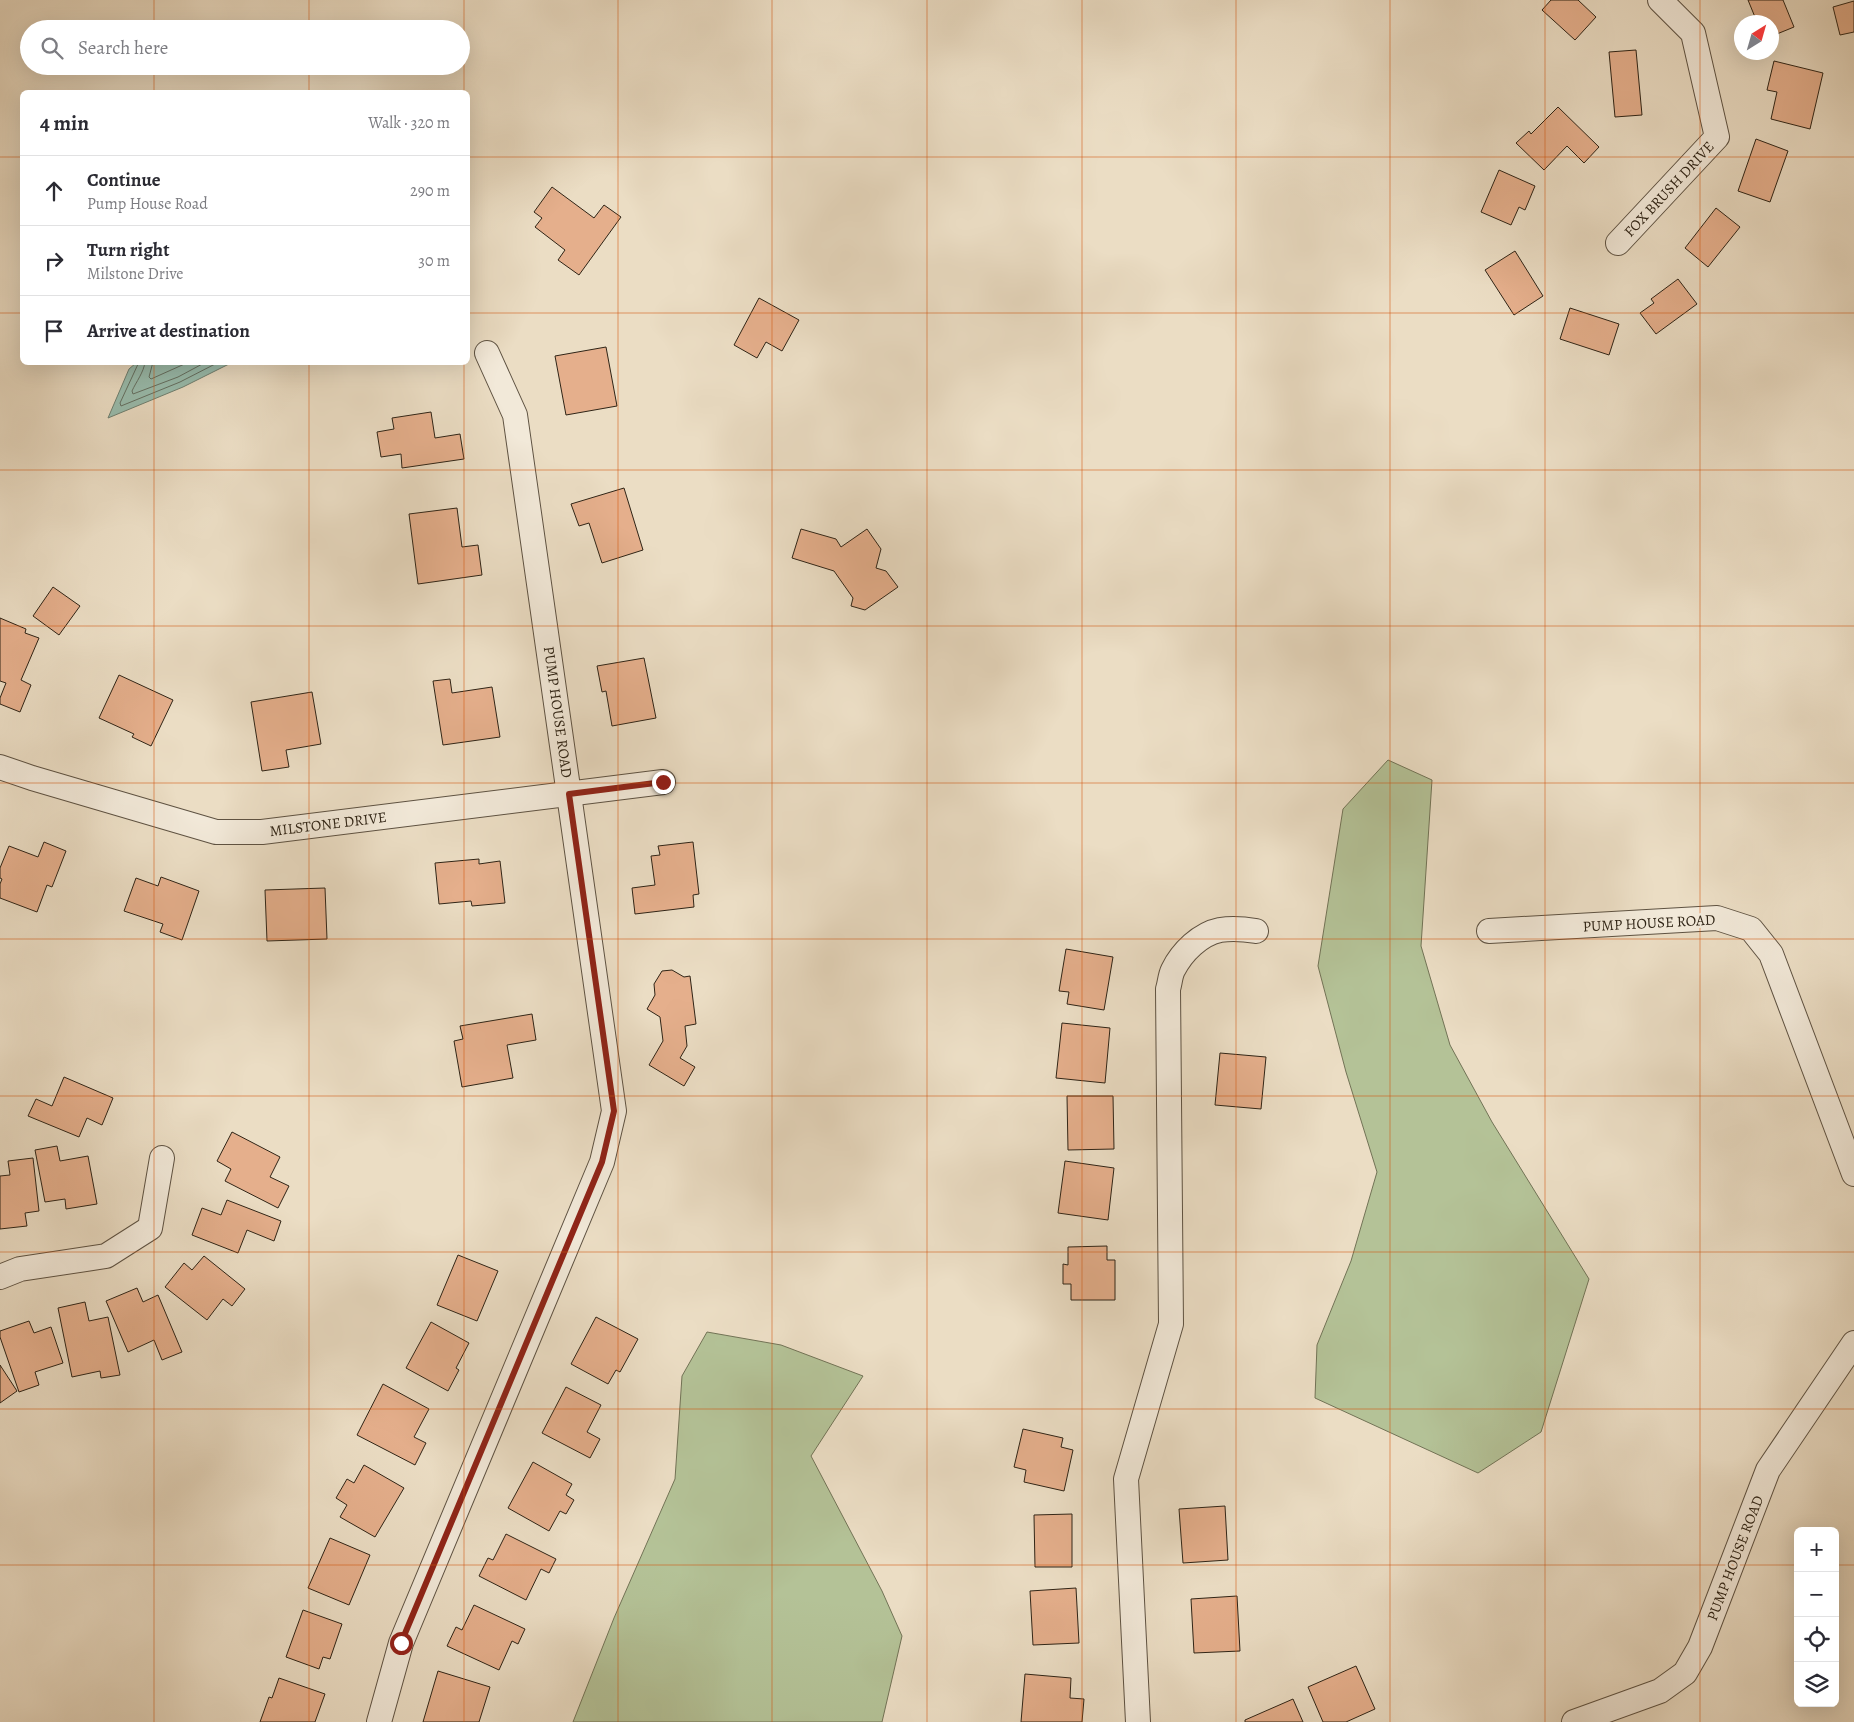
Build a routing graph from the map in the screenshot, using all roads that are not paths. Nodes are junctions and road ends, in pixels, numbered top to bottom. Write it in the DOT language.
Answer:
graph roads {
  1 [pos="1660,0"];
  2 [pos="1618,243"];
  3 [pos="487,353"];
  4 [pos="0,767"];
  5 [pos="663,782"];
  6 [pos="569,794"];
  7 [pos="1256,930"];
  8 [pos="1489,932"];
  9 [pos="162,1158"];
  10 [pos="1854,1174"];
  11 [pos="0,1277"];
  12 [pos="1854,1342"];
  13 [pos="379,1722"];
  14 [pos="1138,1722"];
  15 [pos="1574,1722"];
  1 -- 2 [label="street, FOX BRUSH DRIVE"];
  3 -- 6 [label="street, PUMP HOUSE ROAD"];
  4 -- 6 [label="street, MILSTONE DRIVE"];
  5 -- 6 [label="street, MILSTONE DRIVE"];
  6 -- 13 [label="street, PUMP HOUSE ROAD"];
  7 -- 14 [label="street"];
  8 -- 10 [label="street, PUMP HOUSE ROAD"];
  9 -- 11 [label="street"];
  12 -- 15 [label="street, PUMP HOUSE ROAD"];
}
